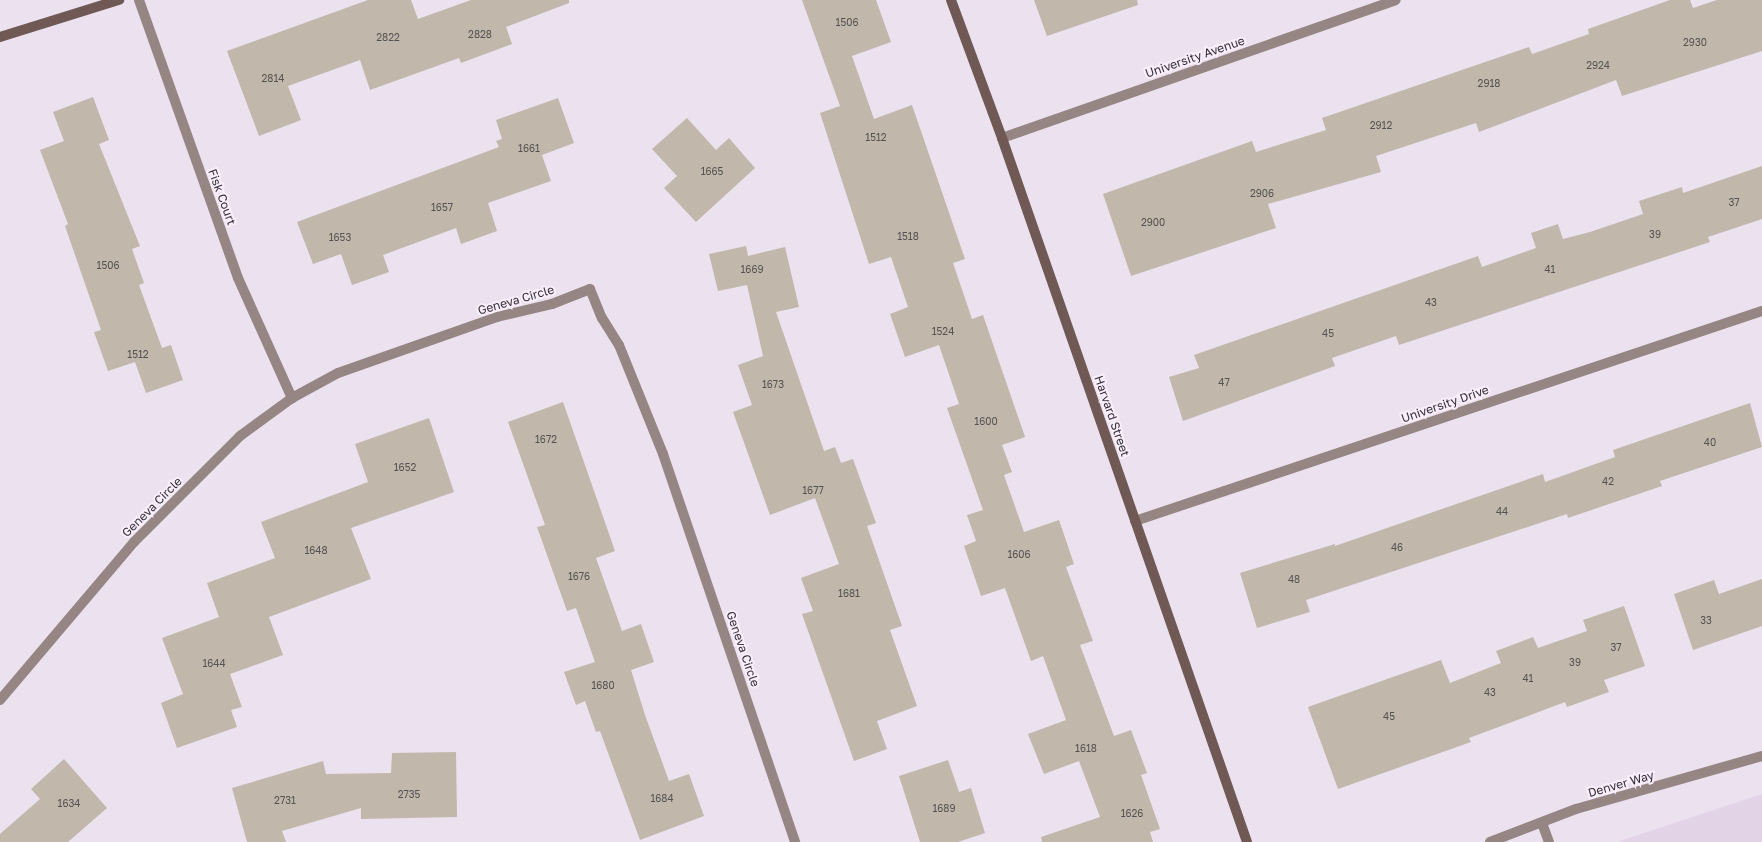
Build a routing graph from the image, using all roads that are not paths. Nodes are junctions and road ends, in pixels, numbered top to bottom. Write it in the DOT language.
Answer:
graph roads {
  1 [pos="119,0"];
  2 [pos="139,0"];
  3 [pos="951,0"];
  4 [pos="1396,0"];
  5 [pos="0,37"];
  6 [pos="1002,138"];
  7 [pos="1762,311"];
  8 [pos="292,398"];
  9 [pos="1135,521"];
  10 [pos="0,700"];
  11 [pos="1762,756"];
  12 [pos="1542,822"];
  13 [pos="795,842"];
  14 [pos="1247,842"];
  15 [pos="1490,842"];
  16 [pos="1549,842"];
  1 -- 5 [label="street"];
  2 -- 8 [label="street, Fisk Court"];
  3 -- 6 [label="street, Harvard Street"];
  4 -- 6 [label="street, University Avenue"];
  6 -- 9 [label="street, Harvard Street"];
  7 -- 9 [label="street, University Drive"];
  8 -- 10 [label="street, Geneva Circle"];
  8 -- 13 [label="street, Geneva Circle"];
  9 -- 14 [label="street, Harvard Street"];
  11 -- 12 [label="street, Denver Way"];
  12 -- 15 [label="street, Denver Way"];
  12 -- 16 [label="street"];
}
